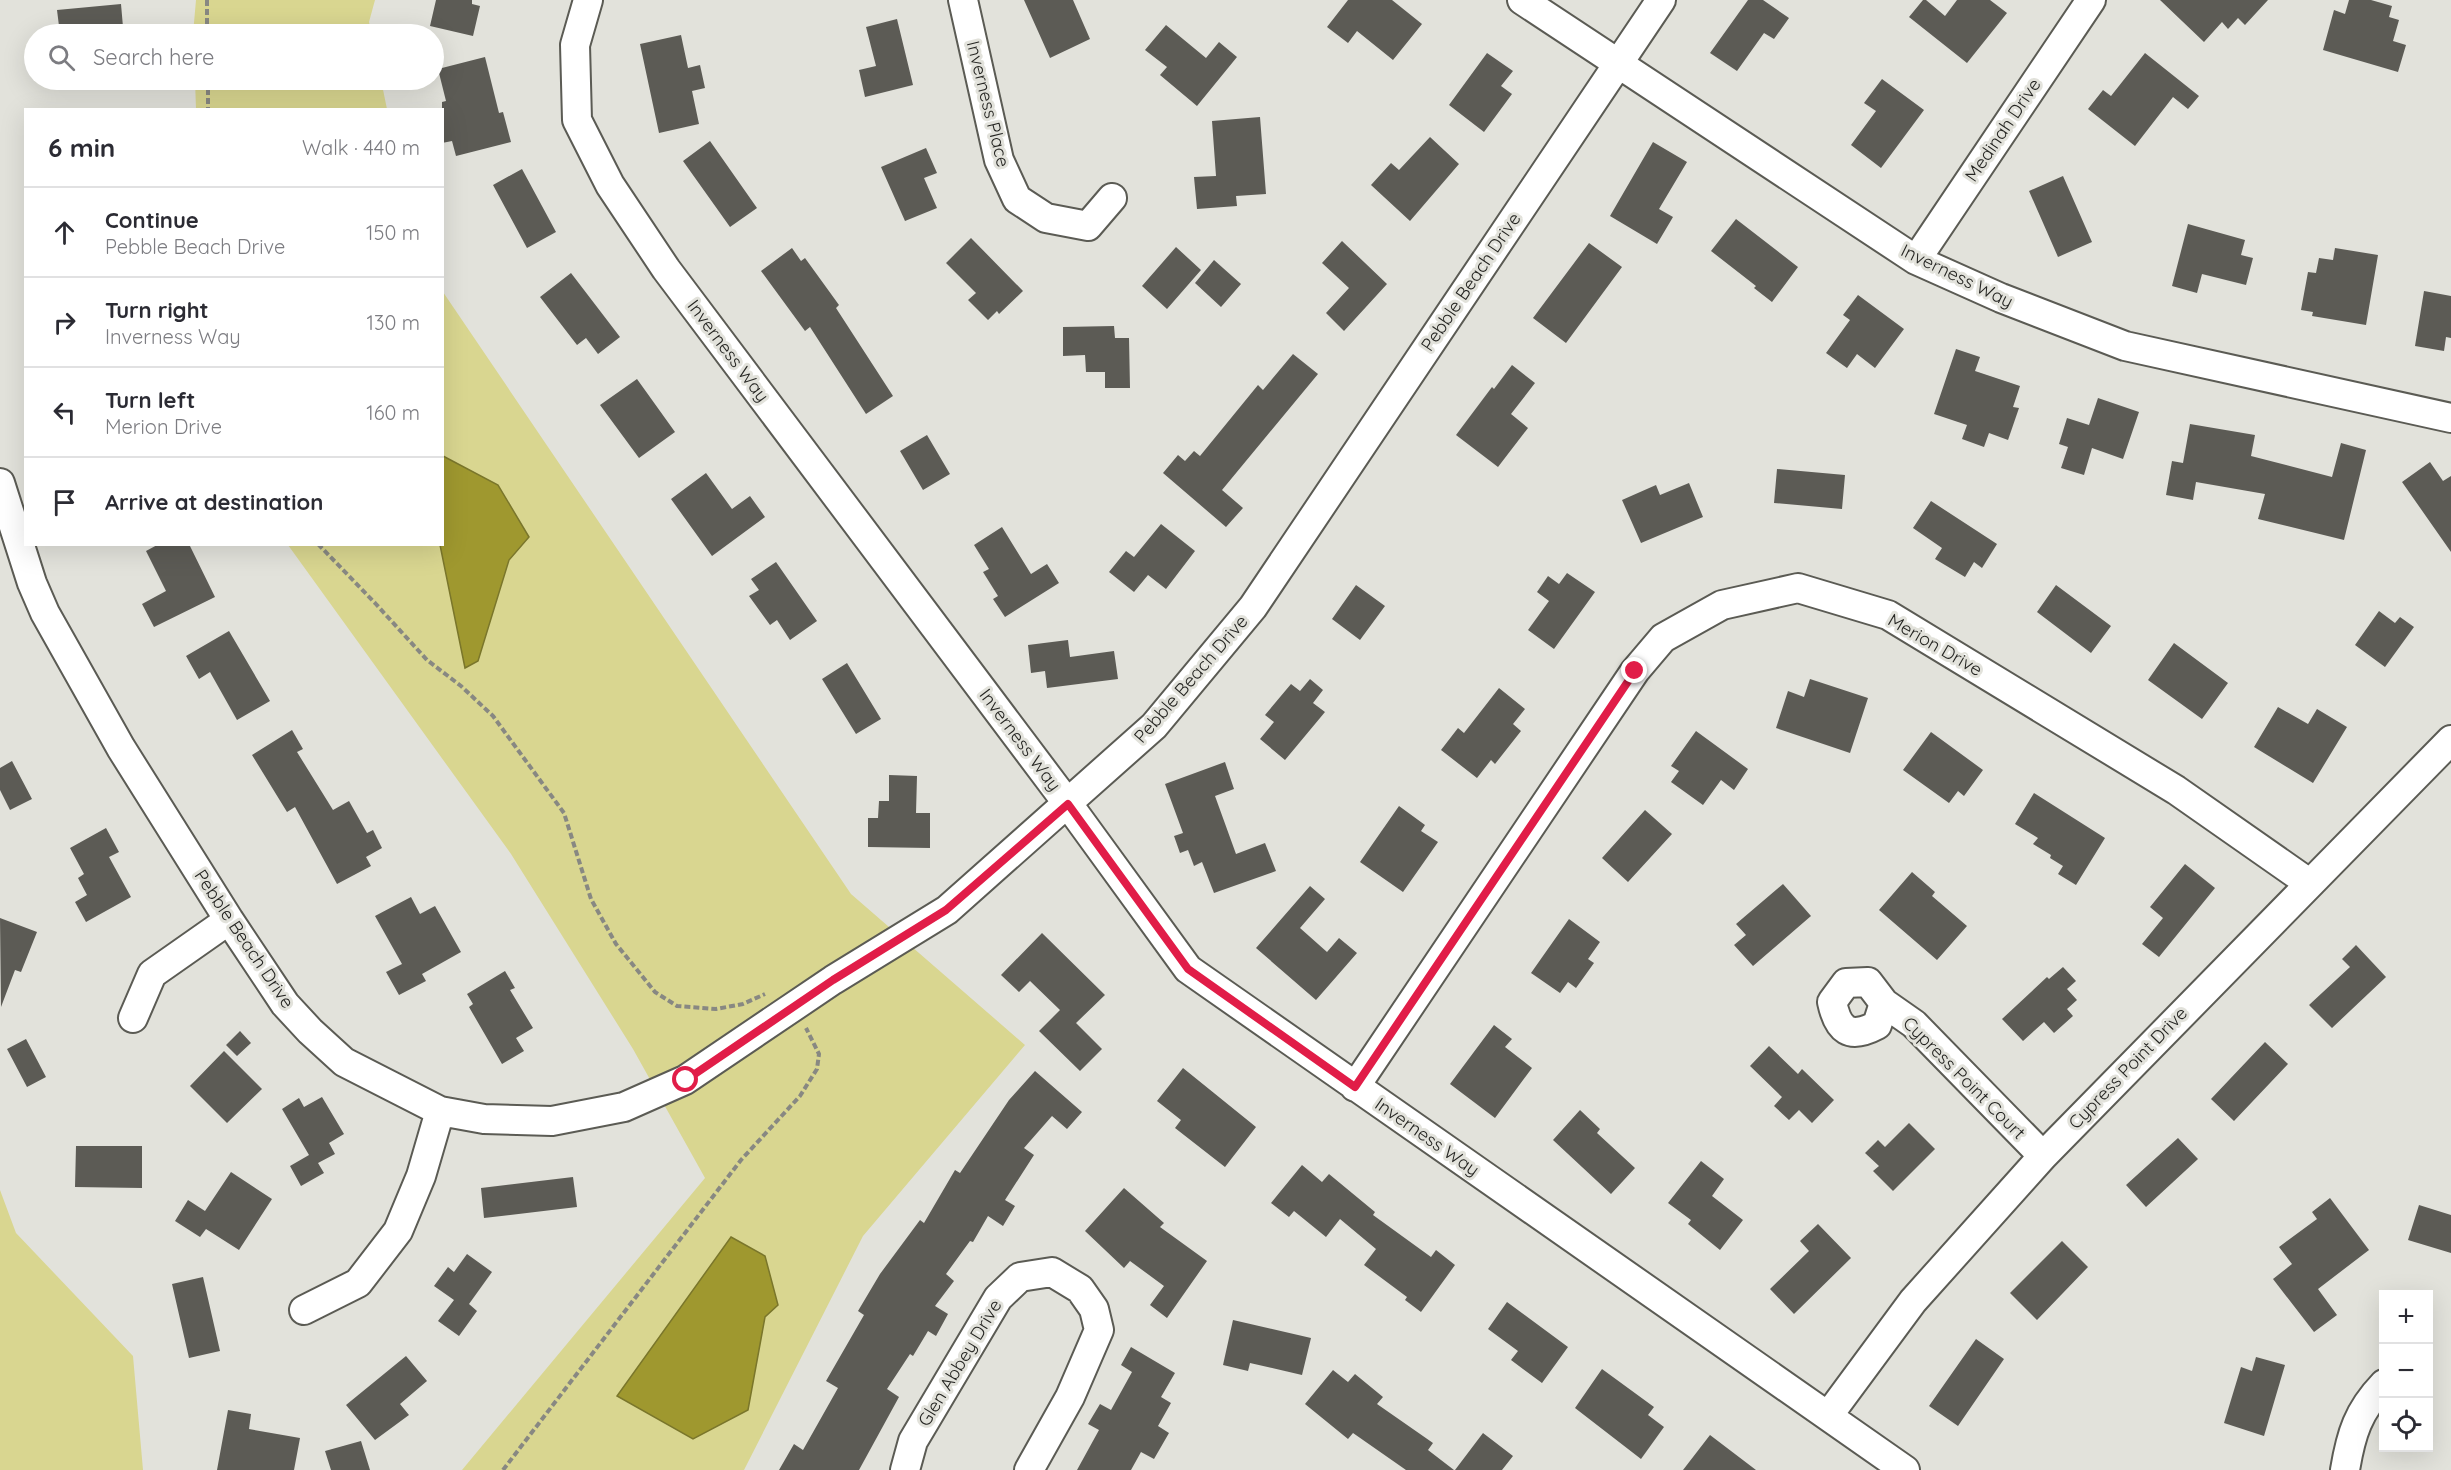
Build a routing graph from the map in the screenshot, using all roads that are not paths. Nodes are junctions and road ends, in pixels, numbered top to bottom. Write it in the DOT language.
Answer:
graph roads {
  1 [pos="588,0"];
  2 [pos="963,0"];
  3 [pos="1522,0"];
  4 [pos="1661,0"];
  5 [pos="2091,0"];
  6 [pos="1618,64"];
  7 [pos="1112,198"];
  8 [pos="1916,260"];
  9 [pos="2451,418"];
  10 [pos="0,483"];
  11 [pos="2451,740"];
  12 [pos="1068,804"];
  13 [pos="2308,883"];
  14 [pos="228,920"];
  15 [pos="1884,1003"];
  16 [pos="133,1018"];
  17 [pos="1355,1087"];
  18 [pos="440,1111"];
  19 [pos="2043,1156"];
  20 [pos="304,1310"];
  21 [pos="2379,1388"];
  22 [pos="1828,1416"];
  23 [pos="905,1470"];
  24 [pos="1029,1470"];
  25 [pos="1905,1470"];
  26 [pos="2345,1470"];
  1 -- 12 [label="street, Inverness Way"];
  2 -- 7 [label="street, Inverness Place"];
  3 -- 6 [label="street, Inverness Way"];
  4 -- 6 [label="street, Pebble Beach Drive"];
  5 -- 8 [label="street, Medinah Drive"];
  6 -- 8 [label="street, Inverness Way"];
  6 -- 12 [label="street, Pebble Beach Drive"];
  8 -- 9 [label="street, Inverness Way"];
  10 -- 14 [label="street, Pebble Beach Drive"];
  11 -- 13 [label="street, Cypress Point Drive"];
  12 -- 17 [label="street, Inverness Way"];
  12 -- 18 [label="street, Pebble Beach Drive"];
  13 -- 17 [label="street, Merion Drive"];
  13 -- 19 [label="street, Cypress Point Drive"];
  14 -- 16 [label="street"];
  14 -- 18 [label="street, Pebble Beach Drive"];
  15 -- 19 [label="street, Cypress Point Court"];
  17 -- 22 [label="street, Inverness Way"];
  18 -- 20 [label="street"];
  19 -- 22 [label="street, Cypress Point Drive"];
  21 -- 26 [label="street"];
  22 -- 25 [label="street, Inverness Way"];
  23 -- 24 [label="street, Glen Abbey Drive"];
}
